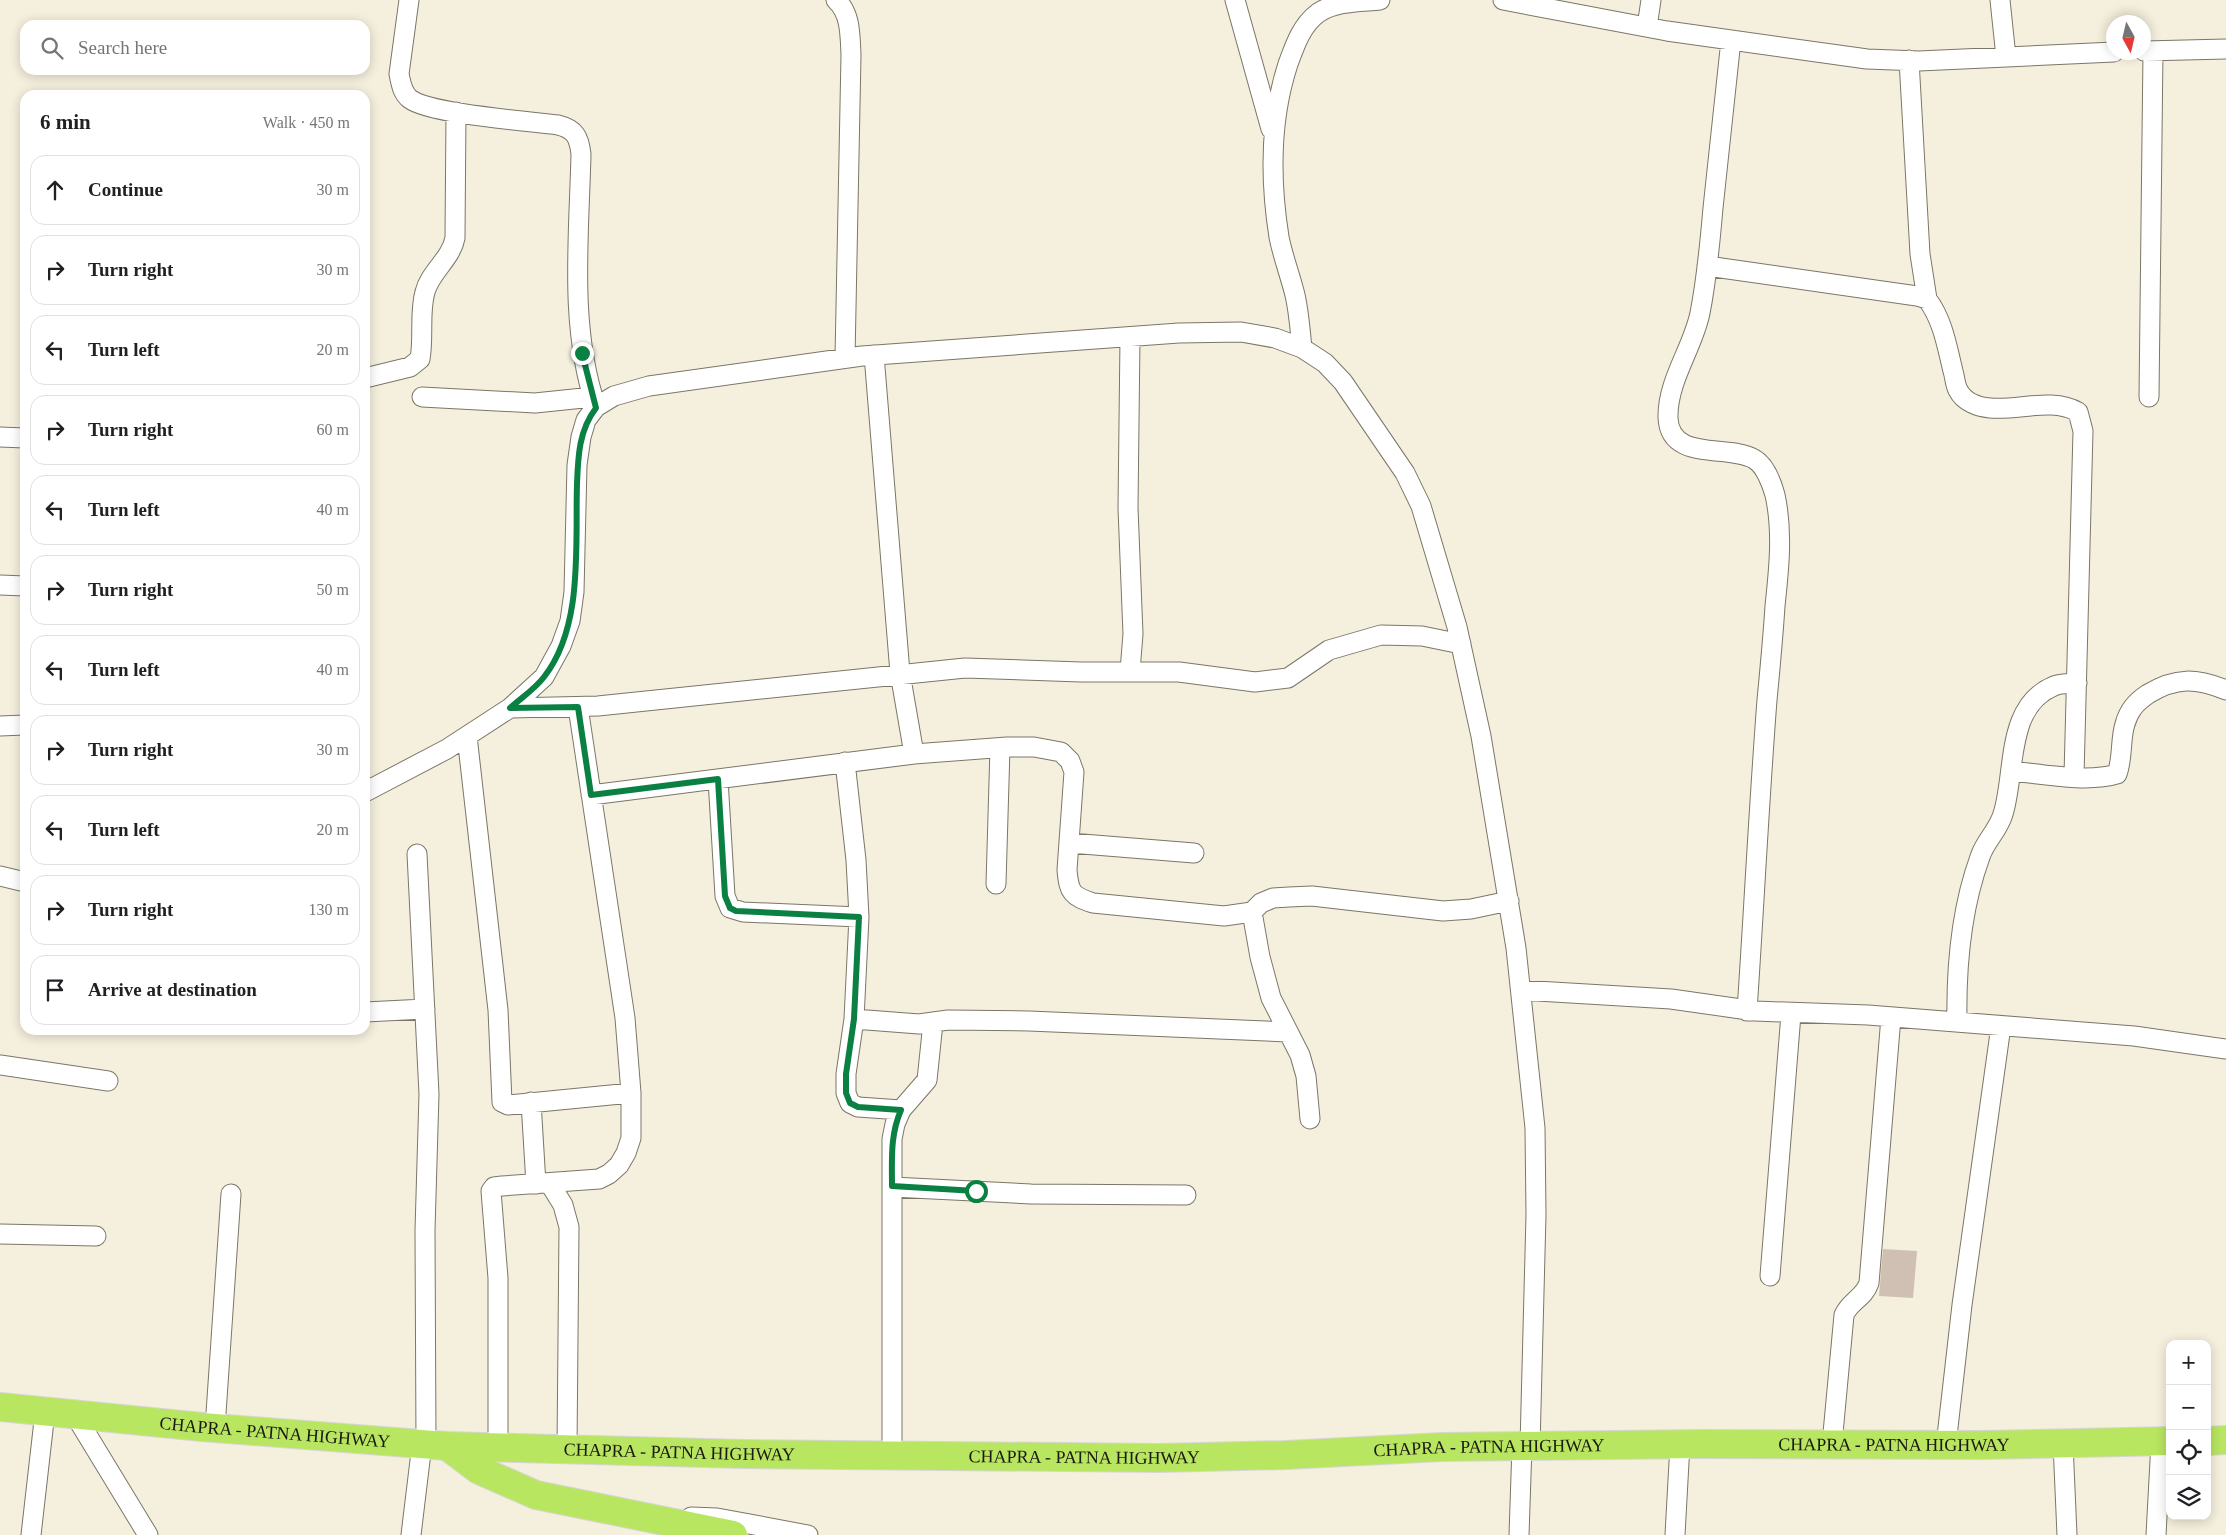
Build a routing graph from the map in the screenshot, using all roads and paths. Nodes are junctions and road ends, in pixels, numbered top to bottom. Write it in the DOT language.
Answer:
graph roads {
  1 [pos="409,0"];
  2 [pos="836,0"];
  3 [pos="1236,0"];
  4 [pos="1380,0"];
  5 [pos="1503,0"];
  6 [pos="1651,0"];
  7 [pos="2000,0"];
  8 [pos="1528,2"];
  9 [pos="1647,27"];
  10 [pos="1731,40"];
  11 [pos="2226,49"];
  12 [pos="2151,51"];
  13 [pos="2106,52"];
  14 [pos="2006,57"];
  15 [pos="1909,60"];
  16 [pos="2148,60"];
  17 [pos="456,112"];
  18 [pos="1274,140"];
  19 [pos="1707,266"];
  20 [pos="1927,300"];
  21 [pos="1130,337"];
  22 [pos="1302,348"];
  23 [pos="874,355"];
  24 [pos="845,358"];
  25 [pos="370,377"];
  26 [pos="422,397"];
  27 [pos="2149,397"];
  28 [pos="594,402"];
  29 [pos="0,437"];
  30 [pos="20,438"];
  31 [pos="0,585"];
  32 [pos="20,586"];
  33 [pos="1461,644"];
  34 [pos="1130,672"];
  35 [pos="900,673"];
  36 [pos="2077,683"];
  37 [pos="2226,690"];
  38 [pos="578,707"];
  39 [pos="510,708"];
  40 [pos="20,725"];
  41 [pos="0,726"];
  42 [pos="467,736"];
  43 [pos="1000,748"];
  44 [pos="914,754"];
  45 [pos="846,762"];
  46 [pos="2011,771"];
  47 [pos="2074,776"];
  48 [pos="718,779"];
  49 [pos="370,789"];
  50 [pos="591,795"];
  51 [pos="1070,842"];
  52 [pos="1194,853"];
  53 [pos="417,854"];
  54 [pos="0,876"];
  55 [pos="20,881"];
  56 [pos="996,884"];
  57 [pos="1508,901"];
  58 [pos="1252,912"];
  59 [pos="859,917"];
  60 [pos="1521,990"];
  61 [pos="425,1008"];
  62 [pos="1747,1011"];
  63 [pos="370,1012"];
  64 [pos="1792,1014"];
  65 [pos="1891,1017"];
  66 [pos="854,1019"];
  67 [pos="1957,1022"];
  68 [pos="933,1023"];
  69 [pos="2001,1026"];
  70 [pos="1288,1032"];
  71 [pos="2226,1050"];
  72 [pos="0,1065"];
  73 [pos="108,1081"];
  74 [pos="631,1093"];
  75 [pos="531,1102"];
  76 [pos="901,1110"];
  77 [pos="1310,1119"];
  78 [pos="543,1184"];
  79 [pos="892,1186"];
  80 [pos="231,1194"];
  81 [pos="1186,1195"];
  82 [pos="0,1234"];
  83 [pos="96,1236"];
  84 [pos="1770,1276"];
  85 [pos="0,1407"];
  86 [pos="45,1412"];
  87 [pos="76,1415"];
  88 [pos="215,1428"];
  89 [pos="2226,1440"];
  90 [pos="2166,1441"];
  91 [pos="2211,1441"];
  92 [pos="2064,1443"];
  93 [pos="1680,1444"];
  94 [pos="1832,1444"];
  95 [pos="1946,1444"];
  96 [pos="432,1445"];
  97 [pos="1526,1446"];
  98 [pos="498,1448"];
  99 [pos="567,1449"];
  100 [pos="892,1456"];
  101 [pos="630,1515"];
  102 [pos="713,1534"];
  103 [pos="31,1535"];
  104 [pos="148,1535"];
  105 [pos="411,1535"];
  106 [pos="808,1535"];
  107 [pos="1520,1535"];
  108 [pos="1675,1535"];
  109 [pos="2067,1535"];
  110 [pos="2156,1535"];
  1 -- 17 [label="street"];
  2 -- 24 [label="street"];
  3 -- 18 [label="street"];
  4 -- 18 [label="street"];
  5 -- 8 [label="street"];
  6 -- 9 [label="street"];
  7 -- 14 [label="street"];
  8 -- 9 [label="street"];
  9 -- 10 [label="street"];
  10 -- 15 [label="street"];
  10 -- 19 [label="street"];
  11 -- 12 [label="street"];
  13 -- 14 [label="street"];
  14 -- 15 [label="street"];
  15 -- 20 [label="street"];
  16 -- 27 [label="street"];
  17 -- 25 [label="street"];
  17 -- 28 [label="street"];
  18 -- 22 [label="street"];
  19 -- 20 [label="street"];
  19 -- 62 [label="street"];
  20 -- 36 [label="street"];
  21 -- 22 [label="street"];
  21 -- 23 [label="street"];
  21 -- 34 [label="street"];
  22 -- 33 [label="street"];
  23 -- 24 [label="street"];
  23 -- 35 [label="street"];
  24 -- 28 [label="street"];
  26 -- 28 [label="street"];
  28 -- 39 [label="street"];
  29 -- 30 [label="street"];
  31 -- 32 [label="street"];
  33 -- 34 [label="street"];
  33 -- 57 [label="street"];
  34 -- 35 [label="street"];
  35 -- 38 [label="street"];
  35 -- 44 [label="street"];
  36 -- 46 [label="street"];
  36 -- 47 [label="street"];
  37 -- 47 [label="street"];
  38 -- 39 [label="street"];
  38 -- 50 [label="street"];
  39 -- 42 [label="street"];
  40 -- 41 [label="street"];
  42 -- 49 [label="street"];
  42 -- 75 [label="street"];
  43 -- 44 [label="street"];
  43 -- 51 [label="street"];
  43 -- 56 [label="street"];
  44 -- 45 [label="street"];
  45 -- 48 [label="street"];
  45 -- 59 [label="street"];
  46 -- 47 [label="street"];
  46 -- 67 [label="street"];
  48 -- 50 [label="street"];
  48 -- 59 [label="street"];
  50 -- 74 [label="street"];
  51 -- 52 [label="street"];
  51 -- 58 [label="street"];
  53 -- 61 [label="street"];
  54 -- 55 [label="street"];
  57 -- 58 [label="street"];
  57 -- 60 [label="street"];
  58 -- 70 [label="street"];
  59 -- 66 [label="street"];
  60 -- 62 [label="street"];
  60 -- 97 [label="street"];
  61 -- 63 [label="street"];
  61 -- 96 [label="street"];
  62 -- 64 [label="street"];
  64 -- 65 [label="street"];
  64 -- 84 [label="street"];
  65 -- 67 [label="street"];
  65 -- 94 [label="street"];
  66 -- 68 [label="street"];
  66 -- 76 [label="street"];
  67 -- 69 [label="street"];
  68 -- 70 [label="street"];
  68 -- 76 [label="street"];
  69 -- 71 [label="street"];
  69 -- 95 [label="street"];
  70 -- 77 [label="street"];
  72 -- 73 [label="street"];
  74 -- 75 [label="street"];
  74 -- 78 [label="street"];
  75 -- 78 [label="street"];
  76 -- 79 [label="street"];
  78 -- 98 [label="street"];
  78 -- 99 [label="street"];
  79 -- 81 [label="street"];
  79 -- 100 [label="street"];
  80 -- 88 [label="street"];
  82 -- 83 [label="street"];
  85 -- 86 [label="highway, CHAPRA - PATNA HIGHWAY"];
  86 -- 87 [label="highway, CHAPRA - PATNA HIGHWAY"];
  86 -- 103 [label="street"];
  87 -- 88 [label="highway, CHAPRA - PATNA HIGHWAY"];
  87 -- 104 [label="street"];
  88 -- 96 [label="highway, CHAPRA - PATNA HIGHWAY"];
  89 -- 91 [label="highway"];
  90 -- 92 [label="highway, CHAPRA - PATNA HIGHWAY"];
  90 -- 110 [label="street"];
  92 -- 95 [label="highway, CHAPRA - PATNA HIGHWAY"];
  92 -- 109 [label="street"];
  93 -- 94 [label="highway, CHAPRA - PATNA HIGHWAY"];
  93 -- 97 [label="highway, CHAPRA - PATNA HIGHWAY"];
  93 -- 108 [label="street"];
  94 -- 95 [label="highway, CHAPRA - PATNA HIGHWAY"];
  96 -- 98 [label="highway, CHAPRA - PATNA HIGHWAY"];
  96 -- 101 [label="highway"];
  96 -- 105 [label="street"];
  97 -- 100 [label="highway, CHAPRA - PATNA HIGHWAY"];
  97 -- 107 [label="street"];
  98 -- 99 [label="highway, CHAPRA - PATNA HIGHWAY"];
  99 -- 100 [label="highway, CHAPRA - PATNA HIGHWAY"];
  101 -- 102 [label="highway"];
  101 -- 106 [label="street"];
}
